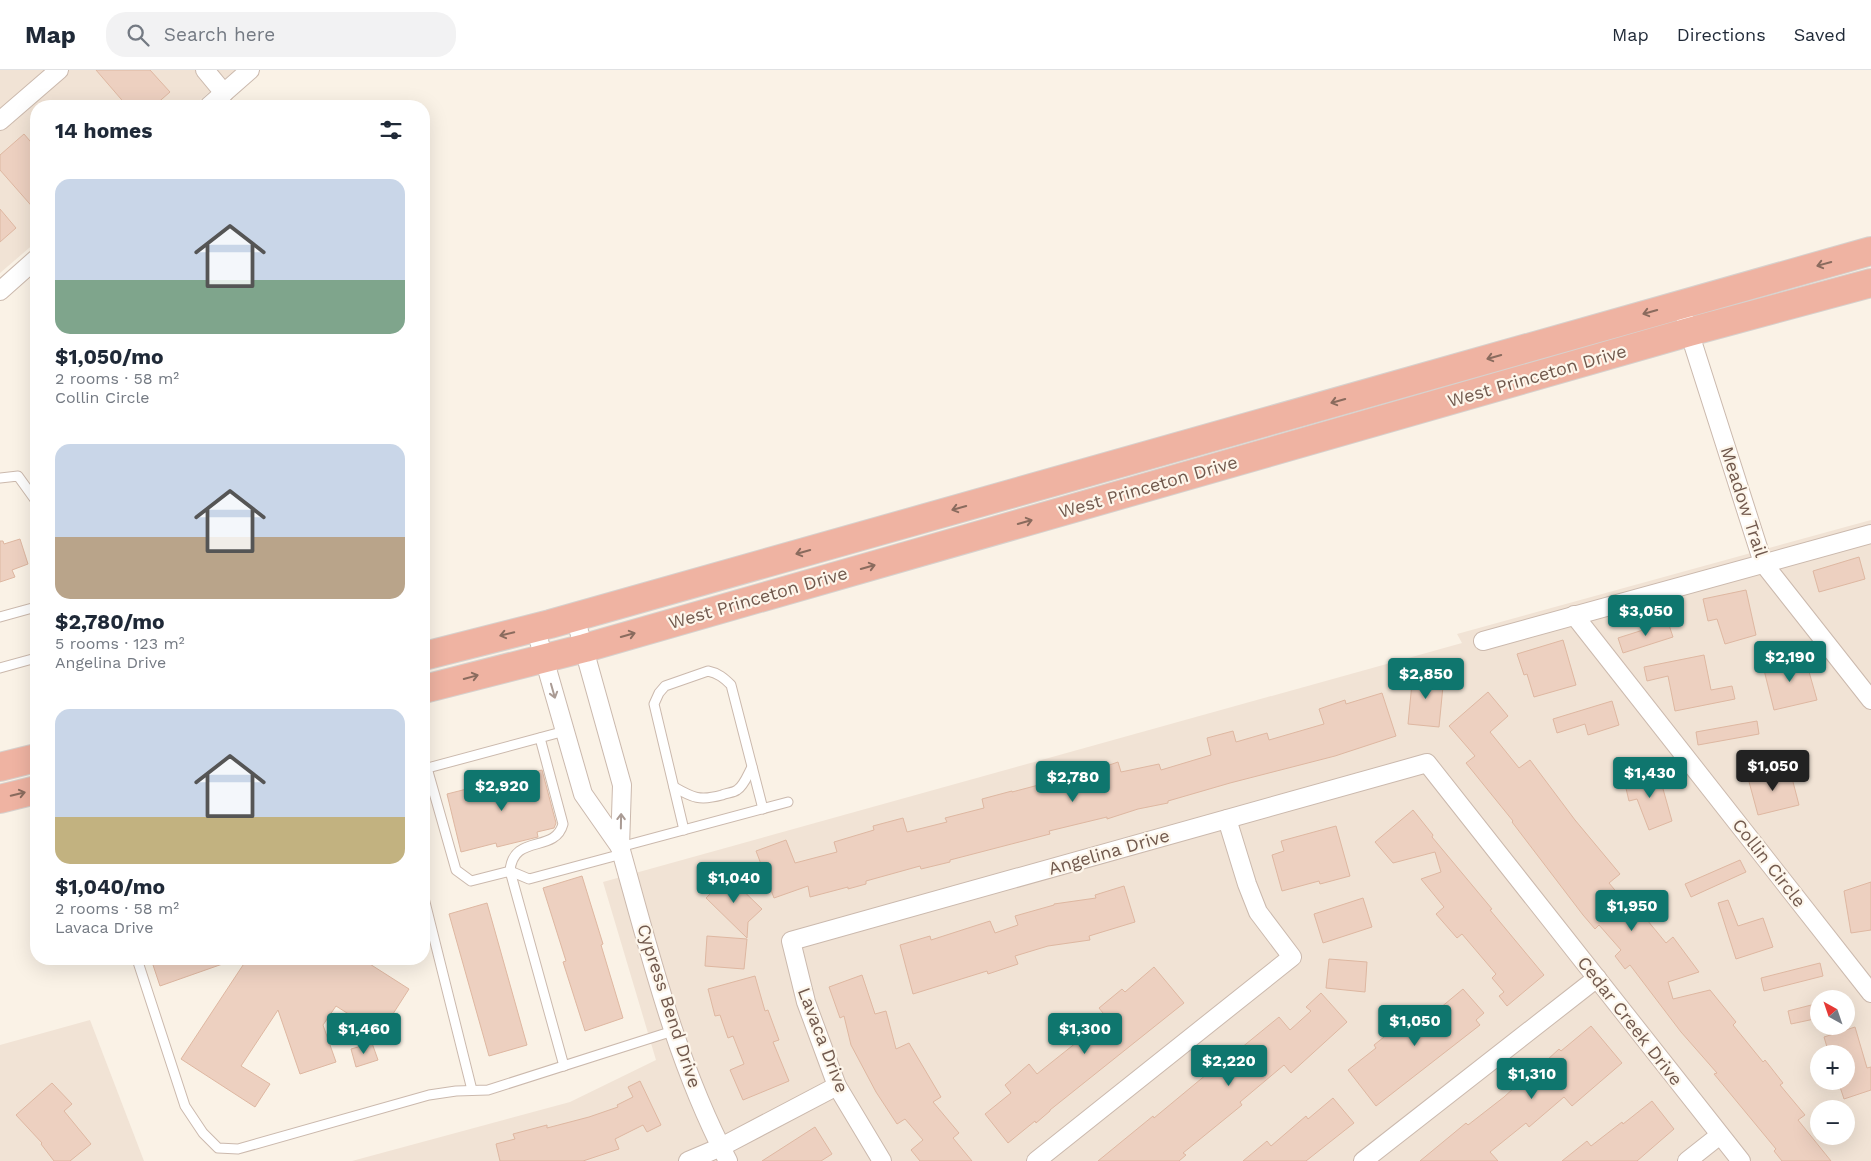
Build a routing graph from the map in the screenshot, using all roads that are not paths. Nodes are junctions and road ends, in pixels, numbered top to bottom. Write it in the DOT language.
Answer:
graph roads {
  1 [pos="59,70"];
  2 [pos="205,70"];
  3 [pos="250,70"];
  4 [pos="224,93"];
  5 [pos="216,100"];
  6 [pos="0,121"];
  7 [pos="1871,252"];
  8 [pos="30,264"];
  9 [pos="1871,283"];
  10 [pos="0,291"];
  11 [pos="1680,304"];
  12 [pos="1689,332"];
  13 [pos="0,478"];
  14 [pos="30,493"];
  15 [pos="1871,534"];
  16 [pos="1764,563"];
  17 [pos="30,609"];
  18 [pos="1574,615"];
  19 [pos="0,617"];
  20 [pos="575,617"];
  21 [pos="535,628"];
  22 [pos="1483,641"];
  23 [pos="585,648"];
  24 [pos="430,654"];
  25 [pos="544,657"];
  26 [pos="30,660"];
  27 [pos="0,668"];
  28 [pos="430,687"];
  29 [pos="1871,700"];
  30 [pos="565,731"];
  31 [pos="540,738"];
  32 [pos="30,760"];
  33 [pos="1427,763"];
  34 [pos="0,767"];
  35 [pos="752,767"];
  36 [pos="430,768"];
  37 [pos="430,782"];
  38 [pos="674,788"];
  39 [pos="30,792"];
  40 [pos="0,799"];
  41 [pos="788,802"];
  42 [pos="763,809"];
  43 [pos="1227,819"];
  44 [pos="684,830"];
  45 [pos="621,851"];
  46 [pos="510,871"];
  47 [pos="430,922"];
  48 [pos="791,941"];
  49 [pos="140,965"];
  50 [pos="1596,978"];
  51 [pos="1871,993"];
  52 [pos="673,1030"];
  53 [pos="564,1066"];
  54 [pos="837,1086"];
  55 [pos="472,1090"];
  56 [pos="1720,1135"];
  57 [pos="724,1154"];
  58 [pos="688,1161"];
  59 [pos="882,1161"];
  60 [pos="1036,1161"];
  61 [pos="1363,1161"];
  62 [pos="1687,1161"];
  63 [pos="1741,1161"];
  1 -- 6 [label="street"];
  2 -- 4 [label="street"];
  3 -- 4 [label="street"];
  4 -- 5 [label="street"];
  7 -- 11 [label="highway, West Princeton Drive, one-way"];
  8 -- 10 [label="street"];
  9 -- 12 [label="highway, West Princeton Drive"];
  11 -- 12 [label="street, Meadow Trail"];
  11 -- 20 [label="highway, West Princeton Drive, one-way"];
  12 -- 16 [label="street, Meadow Trail"];
  23 -- 12 [label="highway, West Princeton Drive, one-way"];
  13 -- 14 [label="lane"];
  15 -- 16 [label="street"];
  16 -- 18 [label="street"];
  16 -- 29 [label="street, Meadow Trail"];
  17 -- 19 [label="lane"];
  18 -- 22 [label="street"];
  18 -- 51 [label="street, Collin Circle"];
  20 -- 21 [label="highway, West Princeton Drive"];
  20 -- 23 [label="street, Cypress Bend Drive"];
  21 -- 24 [label="highway, West Princeton Drive, one-way"];
  21 -- 25 [label="street, Cypress Bend Drive"];
  23 -- 25 [label="highway, West Princeton Drive"];
  45 -- 23 [label="street, Cypress Bend Drive, one-way"];
  28 -- 25 [label="highway, West Princeton Drive, one-way"];
  25 -- 30 [label="street, Cypress Bend Drive, one-way"];
  26 -- 27 [label="lane"];
  30 -- 31 [label="lane"];
  30 -- 45 [label="street, Cypress Bend Drive"];
  31 -- 36 [label="lane"];
  31 -- 46 [label="lane"];
  32 -- 34 [label="highway"];
  33 -- 43 [label="street, Angelina Drive"];
  33 -- 50 [label="street, Cedar Creek Drive"];
  35 -- 38 [label="lane"];
  35 -- 38 [label="lane"];
  35 -- 42 [label="lane"];
  37 -- 46 [label="lane"];
  38 -- 44 [label="lane"];
  40 -- 39 [label="highway, one-way"];
  41 -- 42 [label="lane"];
  42 -- 44 [label="lane"];
  43 -- 48 [label="street, Angelina Drive"];
  43 -- 60 [label="street"];
  44 -- 45 [label="lane"];
  45 -- 46 [label="lane"];
  45 -- 52 [label="street, Cypress Bend Drive"];
  46 -- 53 [label="lane"];
  47 -- 55 [label="lane"];
  48 -- 54 [label="street, Lavaca Drive"];
  49 -- 55 [label="lane"];
  50 -- 56 [label="street, Cedar Creek Drive"];
  50 -- 61 [label="street"];
  52 -- 53 [label="lane"];
  52 -- 57 [label="street, Cypress Bend Drive"];
  53 -- 55 [label="lane"];
  54 -- 57 [label="street"];
  54 -- 59 [label="street, Lavaca Drive"];
  56 -- 62 [label="street"];
  56 -- 63 [label="street, Cedar Creek Drive"];
  57 -- 58 [label="street"];
}
